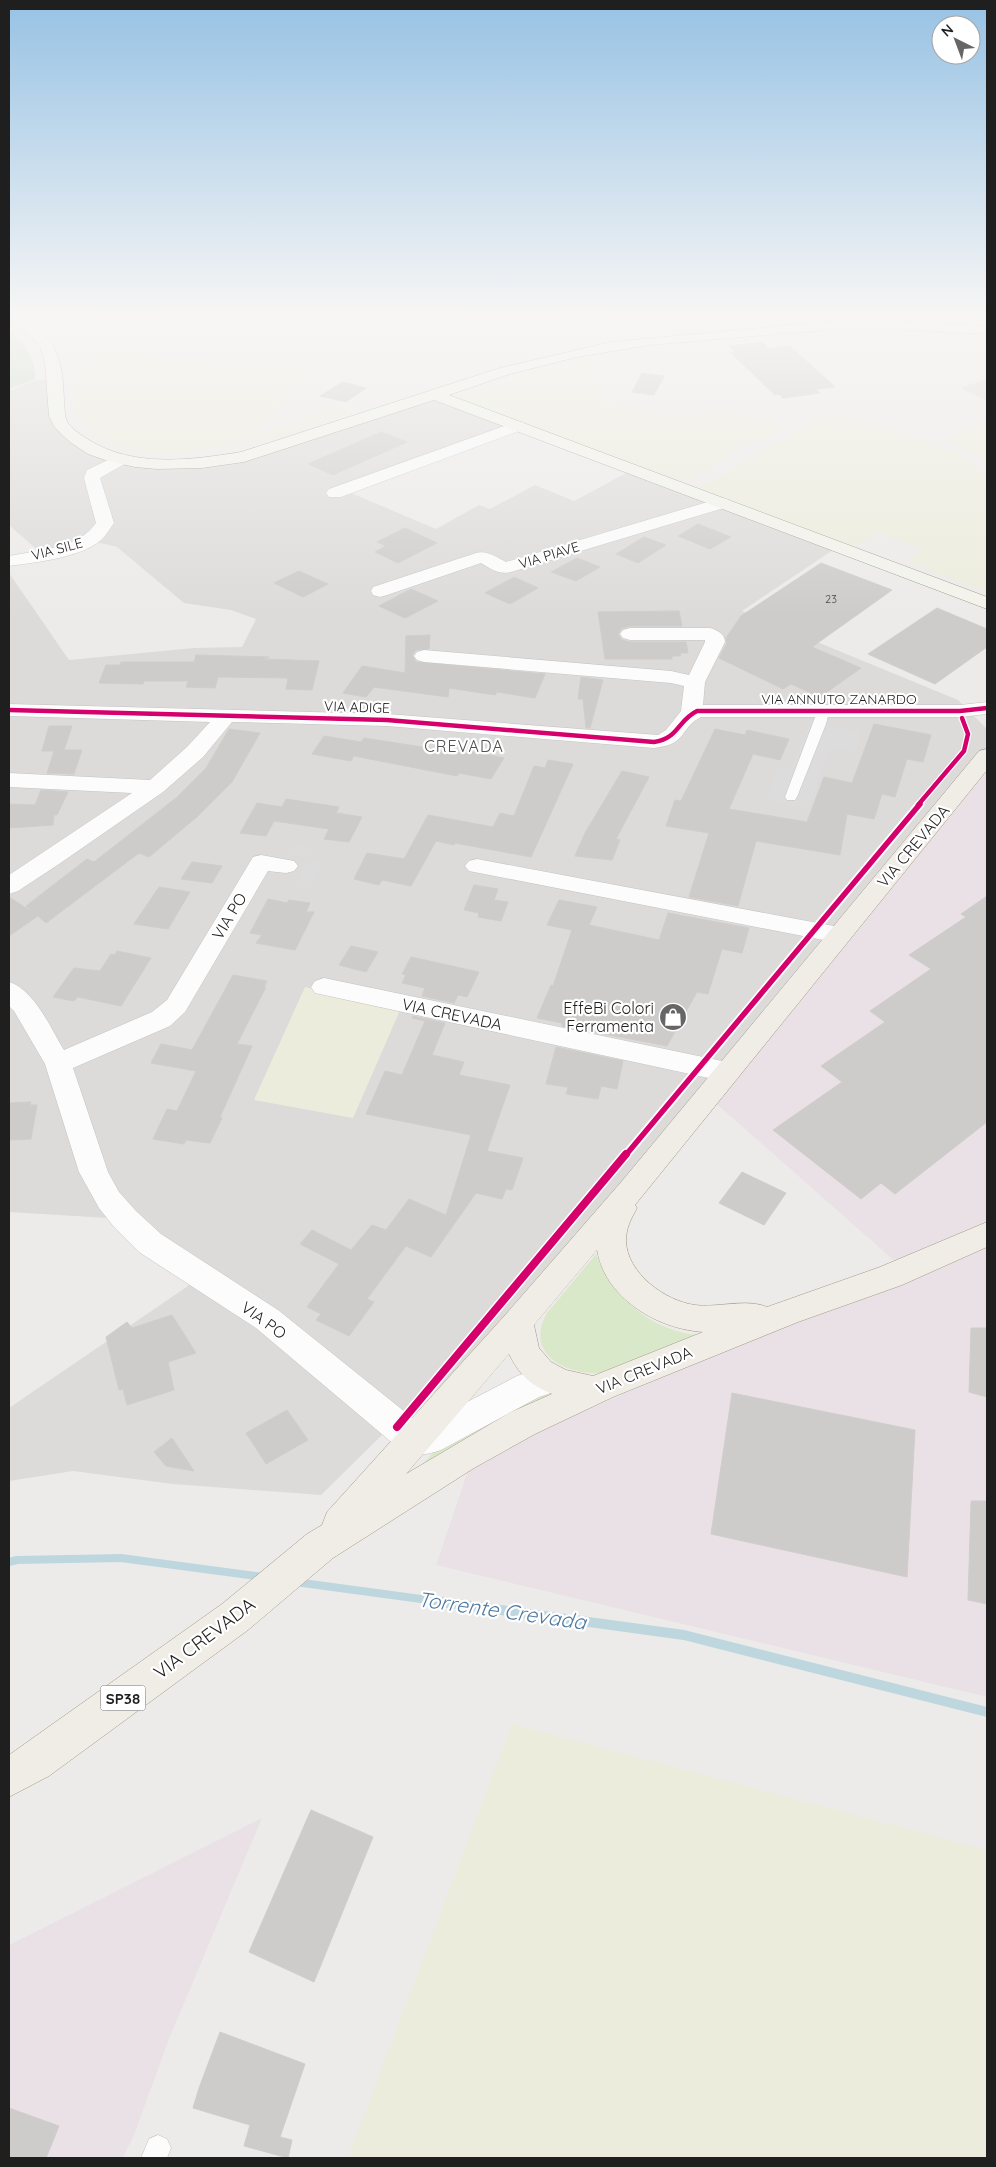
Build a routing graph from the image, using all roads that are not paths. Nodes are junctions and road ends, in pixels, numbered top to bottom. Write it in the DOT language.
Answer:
graph roads {
  1 [pos="57,413"];
  2 [pos="380,413"];
  3 [pos="484,413"];
  4 [pos="518,426"];
  5 [pos="120,459"];
  6 [pos="335,492"];
  7 [pos="721,504"];
  8 [pos="9,561"];
  9 [pos="380,592"];
  10 [pos="987,603"];
  11 [pos="630,634"];
  12 [pos="424,656"];
  13 [pos="695,682"];
  14 [pos="987,708"];
  15 [pos="9,710"];
  16 [pos="960,711"];
  17 [pos="823,712"];
  18 [pos="691,713"];
  19 [pos="226,716"];
  20 [pos="987,729"];
  21 [pos="987,756"];
  22 [pos="9,780"];
  23 [pos="155,788"];
  24 [pos="791,797"];
  25 [pos="286,866"];
  26 [pos="477,866"];
  27 [pos="9,886"];
  28 [pos="839,936"];
  29 [pos="324,987"];
  30 [pos="9,991"];
  31 [pos="58,1064"];
  32 [pos="727,1072"];
  33 [pos="632,1189"];
  34 [pos="987,1234"];
  35 [pos="787,1313"];
  36 [pos="518,1322"];
  37 [pos="551,1379"];
  38 [pos="593,1390"];
  39 [pos="414,1440"];
  40 [pos="320,1546"];
  41 [pos="9,1777"];
  1 -- 5 [label="main road"];
  2 -- 5 [label="main road"];
  3 -- 4 [label="main road"];
  4 -- 6 [label="street"];
  4 -- 7 [label="main road"];
  5 -- 8 [label="street, VIA SILE"];
  7 -- 9 [label="street, VIA PIAVE"];
  7 -- 10 [label="main road"];
  11 -- 13 [label="street"];
  12 -- 13 [label="street"];
  13 -- 18 [label="street"];
  14 -- 16 [label="street, VIA ANNUTO ZANARDO"];
  15 -- 19 [label="street, VIA ADIGE"];
  16 -- 17 [label="street, VIA ANNUTO ZANARDO"];
  16 -- 20 [label="street"];
  17 -- 18 [label="street, VIA ANNUTO ZANARDO"];
  17 -- 24 [label="lane"];
  18 -- 19 [label="street, VIA ADIGE"];
  19 -- 23 [label="street"];
  21 -- 28 [label="main road, VIA CREVADA"];
  22 -- 23 [label="street"];
  23 -- 27 [label="street"];
  25 -- 31 [label="street, VIA PO"];
  26 -- 28 [label="street"];
  28 -- 32 [label="main road, VIA CREVADA"];
  29 -- 32 [label="street, VIA CREVADA"];
  30 -- 31 [label="street, VIA PO"];
  31 -- 39 [label="street, VIA PO"];
  32 -- 33 [label="main road, VIA CREVADA"];
  33 -- 35 [label="main road"];
  33 -- 36 [label="main road, VIA CREVADA"];
  34 -- 35 [label="main road, VIA CREVADA"];
  35 -- 38 [label="main road, VIA CREVADA"];
  36 -- 37 [label="main road"];
  36 -- 39 [label="main road, VIA CREVADA"];
  37 -- 38 [label="main road"];
  37 -- 39 [label="street"];
  38 -- 40 [label="main road, VIA CREVADA"];
  39 -- 40 [label="main road, VIA CREVADA"];
  40 -- 41 [label="main road, VIA CREVADA / SP38"];
}
